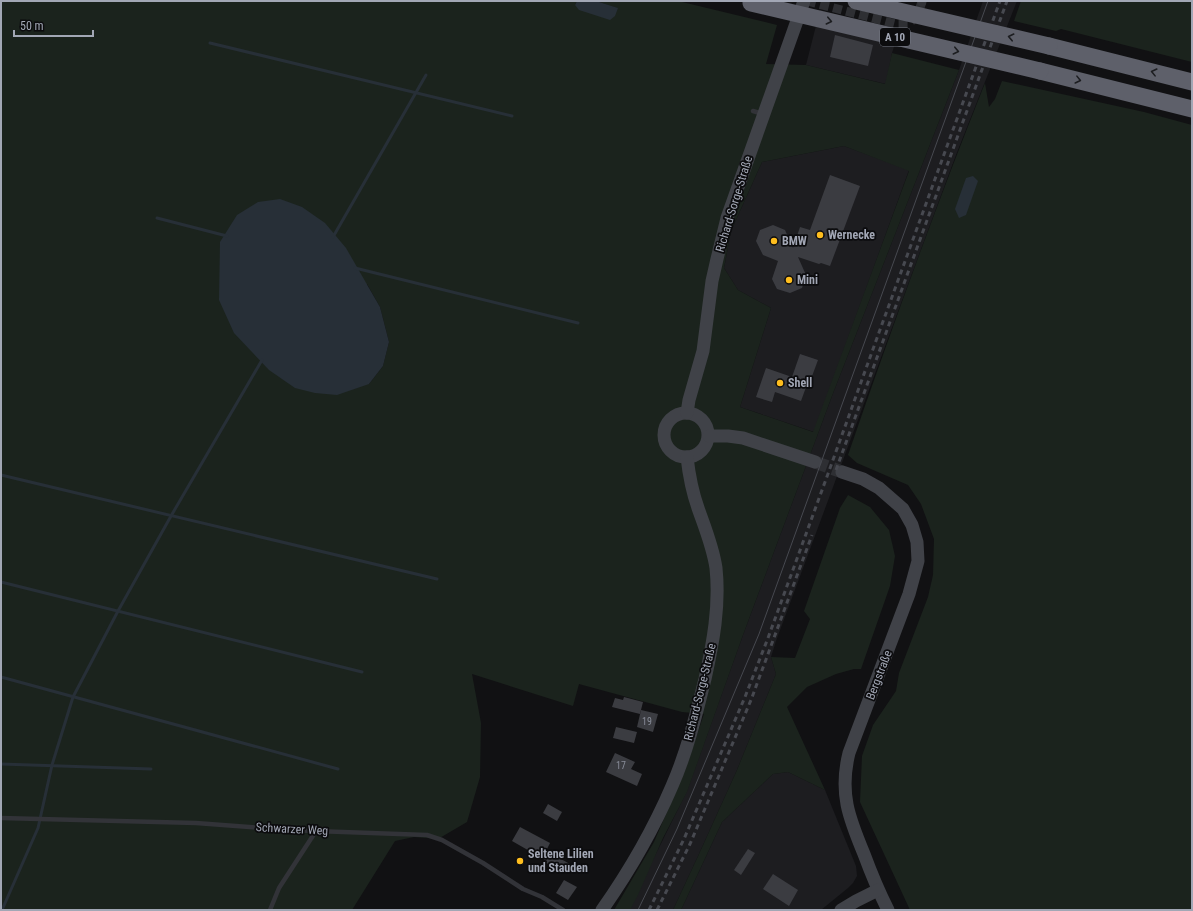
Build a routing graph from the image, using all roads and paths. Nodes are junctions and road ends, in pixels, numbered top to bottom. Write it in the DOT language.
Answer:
graph roads {
  1 [pos="804,1"];
  2 [pos="856,1"];
  3 [pos="747,2"];
  4 [pos="1192,82"];
  5 [pos="1192,109"];
  6 [pos="687,413"];
  7 [pos="709,436"];
  8 [pos="687,458"];
  9 [pos="815,462"];
  10 [pos="842,472"];
  11 [pos="1,818"];
  12 [pos="316,831"];
  13 [pos="878,890"];
  14 [pos="270,910"];
  15 [pos="563,910"];
  16 [pos="602,910"];
  17 [pos="841,910"];
  18 [pos="888,910"];
  1 -- 6 [label="main road, Richard-Sorge-Straße"];
  4 -- 2 [label="highway, A 10, one-way, bridge"];
  3 -- 5 [label="highway, A 10, one-way, bridge"];
  6 -- 7 [label="main road"];
  6 -- 8 [label="main road"];
  7 -- 8 [label="main road"];
  7 -- 9 [label="main road"];
  8 -- 16 [label="main road, Richard-Sorge-Straße"];
  10 -- 13 [label="main road, Bergstraße"];
  11 -- 12 [label="lane, Schwarzer Weg"];
  12 -- 14 [label="lane"];
  12 -- 15 [label="lane, Schwarzer Weg"];
  13 -- 17 [label="main road"];
  13 -- 18 [label="main road, Bergstraße"];
}
